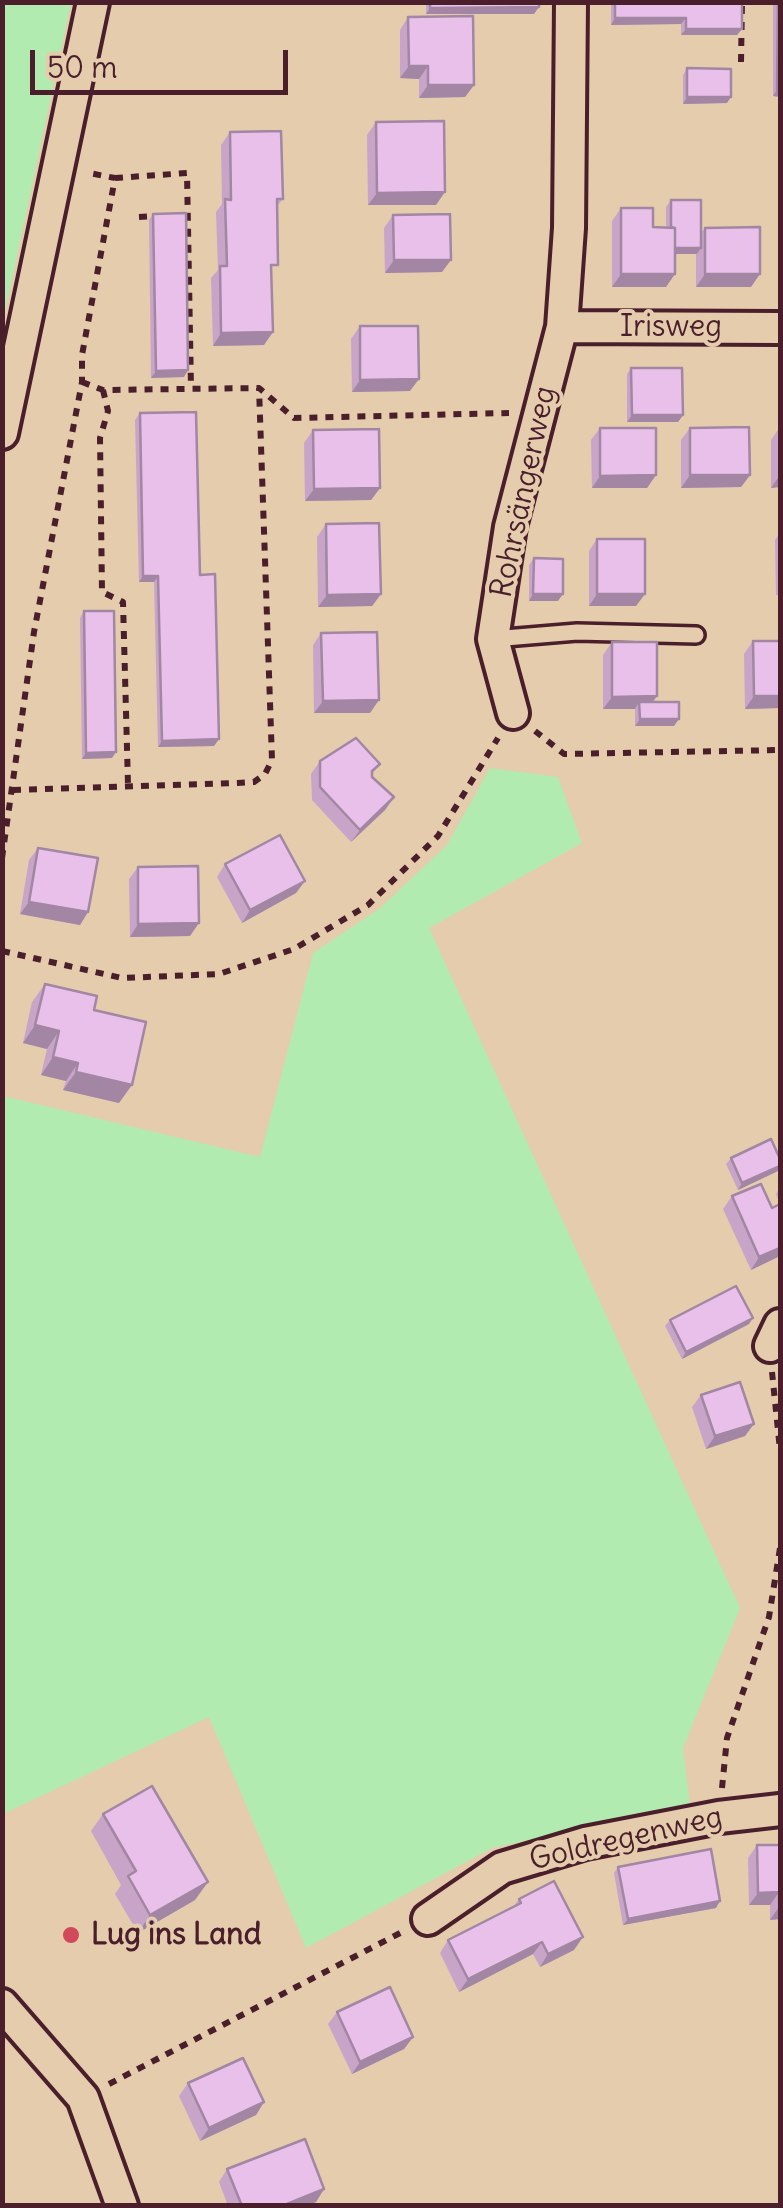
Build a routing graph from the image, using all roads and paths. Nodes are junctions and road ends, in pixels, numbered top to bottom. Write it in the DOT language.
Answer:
graph roads {
  1 [pos="93,2"];
  2 [pos="571,2"];
  3 [pos="742,2"];
  4 [pos="741,62"];
  5 [pos="58,167"];
  6 [pos="115,178"];
  7 [pos="188,214"];
  8 [pos="139,217"];
  9 [pos="562,326"];
  10 [pos="780,328"];
  11 [pos="82,382"];
  12 [pos="190,388"];
  13 [pos="259,388"];
  14 [pos="104,390"];
  15 [pos="540,412"];
  16 [pos="2,433"];
  17 [pos="696,634"];
  18 [pos="493,639"];
  19 [pos="514,713"];
  20 [pos="780,750"];
  21 [pos="128,785"];
  22 [pos="13,790"];
  23 [pos="2,858"];
  24 [pos="2,951"];
  25 [pos="775,1336"];
  26 [pos="780,1450"];
  27 [pos="780,1548"];
  28 [pos="780,1810"];
  29 [pos="719,1816"];
  30 [pos="428,1920"];
  31 [pos="2,2005"];
  32 [pos="83,2098"];
  33 [pos="122,2206"];
  1 -- 5 [label="street"];
  2 -- 9 [label="street, Rohrsängerweg"];
  3 -- 4 [label="path"];
  5 -- 6 [label="path"];
  5 -- 16 [label="street"];
  6 -- 7 [label="path"];
  6 -- 11 [label="path"];
  7 -- 8 [label="path"];
  7 -- 12 [label="path"];
  9 -- 10 [label="street, Irisweg"];
  9 -- 15 [label="street, Rohrsängerweg"];
  11 -- 14 [label="path"];
  11 -- 22 [label="path"];
  12 -- 13 [label="path"];
  12 -- 14 [label="path"];
  13 -- 15 [label="path"];
  13 -- 21 [label="path"];
  14 -- 21 [label="path"];
  15 -- 18 [label="street, Rohrsängerweg"];
  17 -- 18 [label="lane"];
  18 -- 19 [label="street, Rohrsängerweg"];
  19 -- 20 [label="path"];
  19 -- 24 [label="path"];
  21 -- 22 [label="path"];
  22 -- 23 [label="path"];
  25 -- 26 [label="path"];
  27 -- 29 [label="path"];
  28 -- 29 [label="street, Goldregenweg"];
  29 -- 30 [label="street, Goldregenweg"];
  30 -- 32 [label="path"];
  31 -- 32 [label="street"];
  32 -- 33 [label="street"];
}
